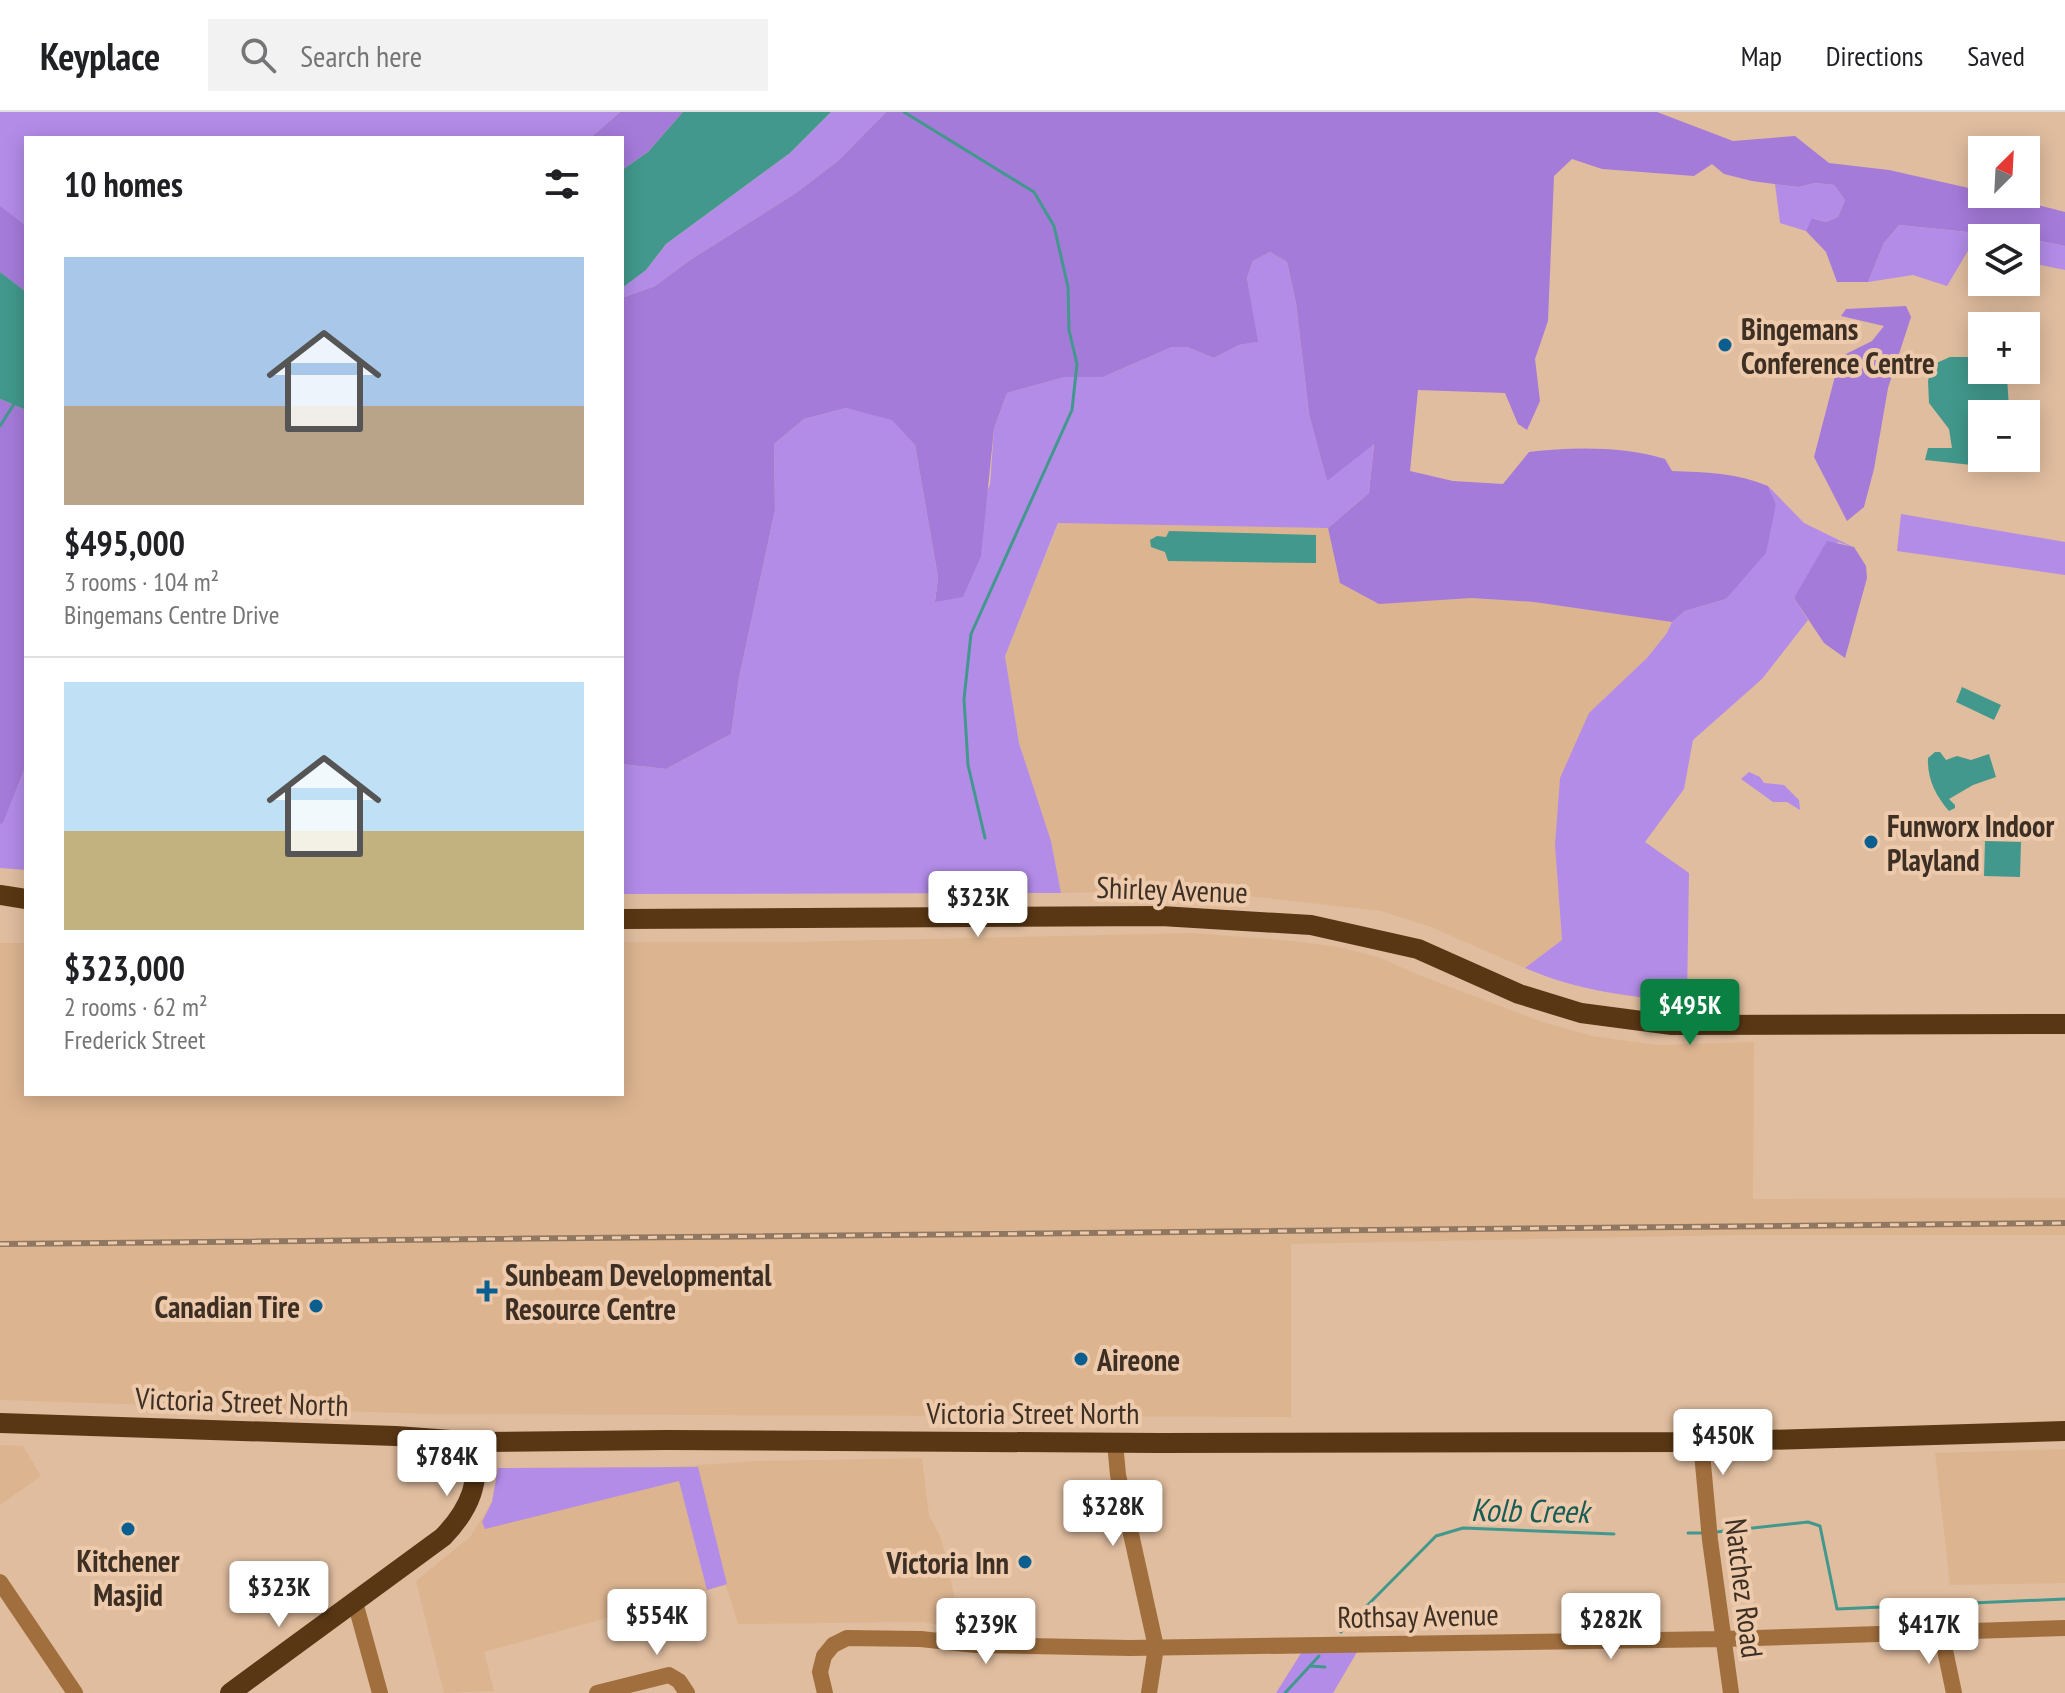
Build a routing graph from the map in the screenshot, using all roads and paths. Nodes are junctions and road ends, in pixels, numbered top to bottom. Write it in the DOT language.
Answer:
graph roads {
  1 [pos="0,895"];
  2 [pos="24,899"];
  3 [pos="624,919"];
  4 [pos="2065,1024"];
  5 [pos="0,1423"];
  6 [pos="2065,1431"];
  7 [pos="478,1442"];
  8 [pos="1701,1442"];
  9 [pos="1115,1443"];
  10 [pos="0,1582"];
  11 [pos="355,1602"];
  12 [pos="2065,1628"];
  13 [pos="1941,1631"];
  14 [pos="1723,1639"];
  15 [pos="1156,1647"];
  16 [pos="75,1693"];
  17 [pos="230,1693"];
  18 [pos="380,1693"];
  19 [pos="597,1693"];
  20 [pos="687,1693"];
  21 [pos="825,1693"];
  22 [pos="1149,1693"];
  23 [pos="1731,1693"];
  24 [pos="1954,1693"];
  1 -- 2 [label="main road"];
  3 -- 4 [label="main road, Shirley Avenue"];
  5 -- 7 [label="main road, Victoria Street North"];
  6 -- 8 [label="main road, Victoria Street North"];
  7 -- 9 [label="main road, Victoria Street North"];
  7 -- 11 [label="main road"];
  8 -- 9 [label="main road, Victoria Street North"];
  8 -- 14 [label="street, Natchez Road"];
  9 -- 15 [label="street"];
  10 -- 16 [label="street"];
  11 -- 17 [label="main road"];
  11 -- 18 [label="street"];
  12 -- 13 [label="street, Rothsay Avenue"];
  13 -- 14 [label="street, Rothsay Avenue"];
  13 -- 24 [label="street"];
  14 -- 15 [label="street, Rothsay Avenue"];
  14 -- 23 [label="street, Natchez Road"];
  15 -- 21 [label="street, Rothsay Avenue"];
  15 -- 22 [label="street"];
  19 -- 20 [label="street"];
}
